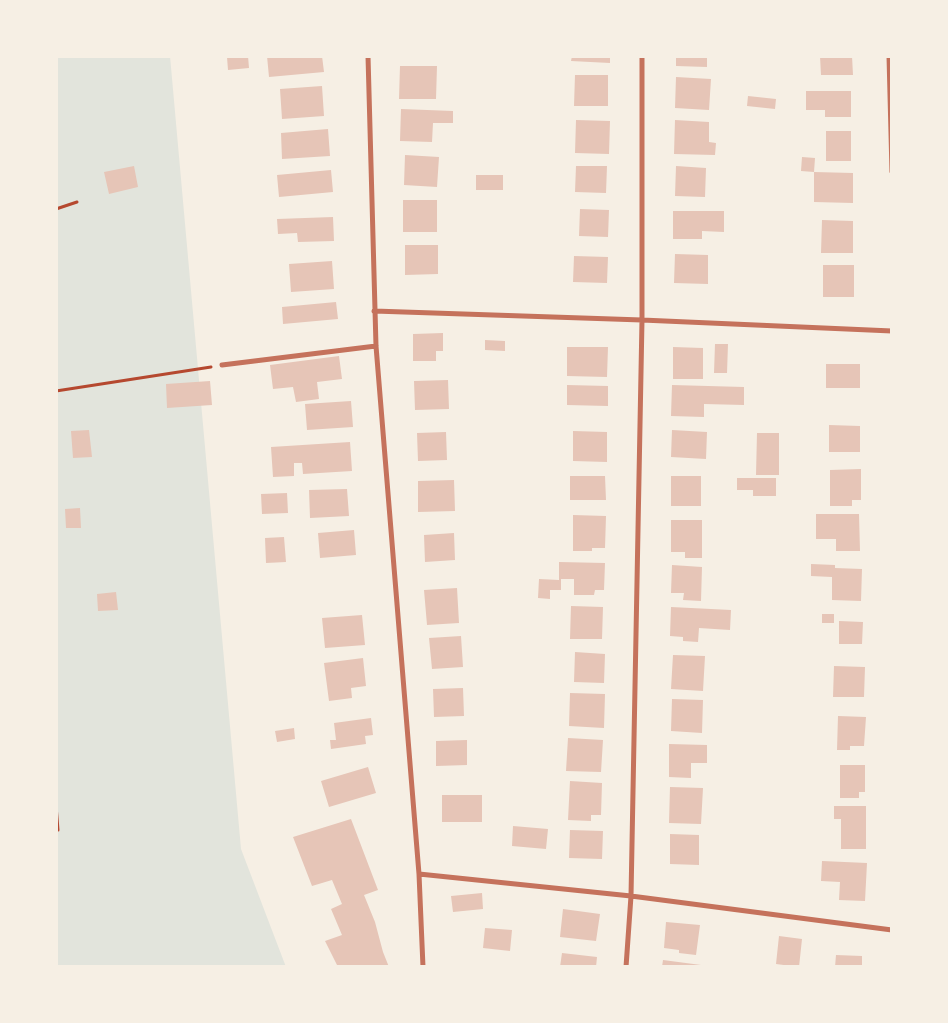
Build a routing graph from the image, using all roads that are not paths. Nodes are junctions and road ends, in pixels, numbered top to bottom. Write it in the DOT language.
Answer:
graph roads {
  1 [pos="368,56"];
  2 [pos="642,56"];
  3 [pos="889,56"];
  4 [pos="892,172"];
  5 [pos="374,311"];
  6 [pos="642,320"];
  7 [pos="892,331"];
  8 [pos="376,346"];
  9 [pos="222,365"];
  10 [pos="418,874"];
  11 [pos="631,896"];
  12 [pos="892,930"];
  13 [pos="423,967"];
  14 [pos="626,967"];
  1 -- 5 [label="street"];
  2 -- 6 [label="street"];
  3 -- 4 [label="street"];
  5 -- 6 [label="street"];
  5 -- 8 [label="street"];
  6 -- 7 [label="street"];
  6 -- 11 [label="street"];
  8 -- 9 [label="street"];
  8 -- 10 [label="street"];
  10 -- 11 [label="street"];
  10 -- 13 [label="street"];
  11 -- 12 [label="street"];
  11 -- 14 [label="street"];
}
